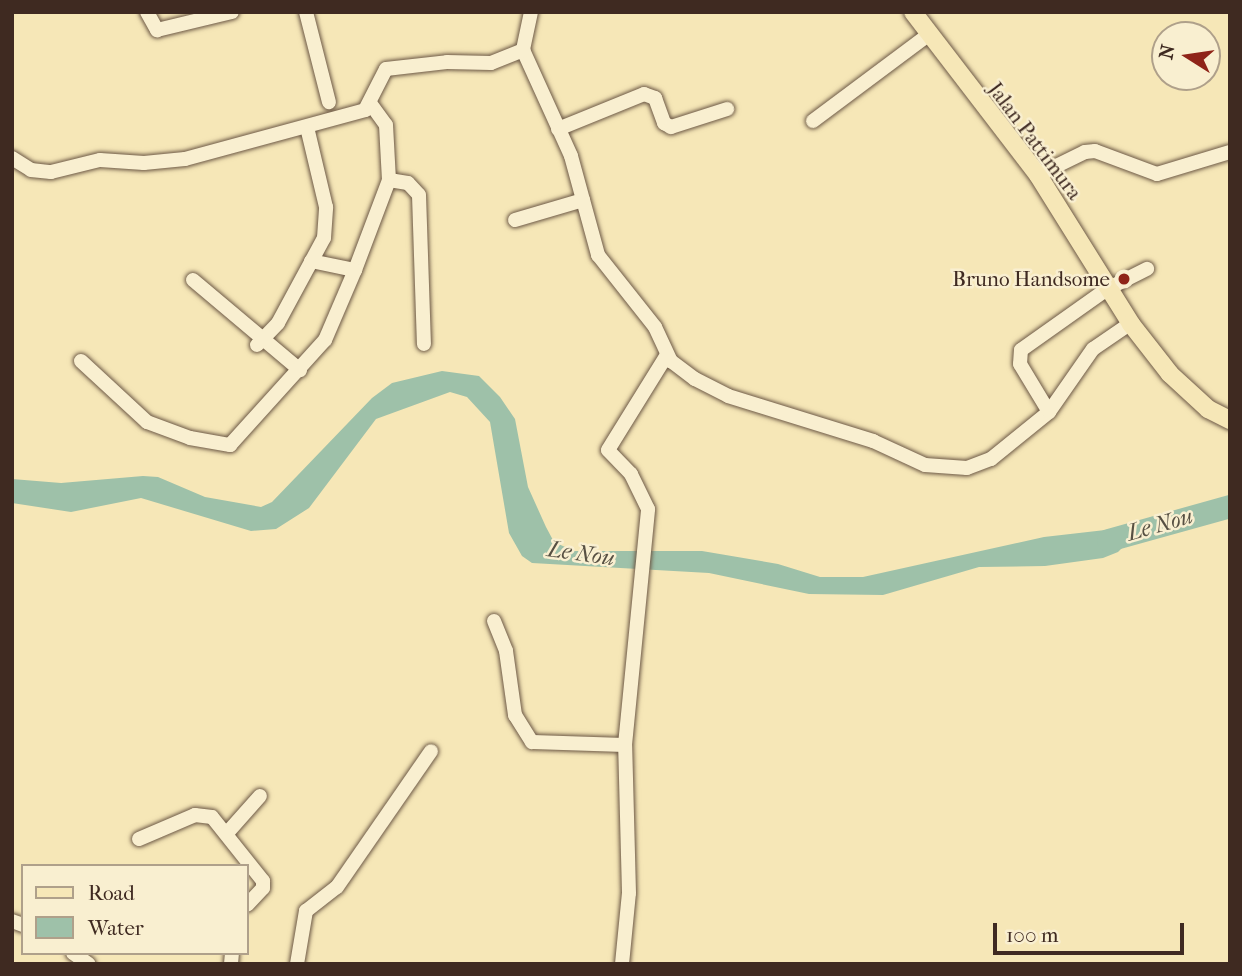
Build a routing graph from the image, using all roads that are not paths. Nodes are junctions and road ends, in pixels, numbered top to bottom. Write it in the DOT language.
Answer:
graph roads {
  1 [pos="147,12"];
  2 [pos="232,12"];
  3 [pos="306,12"];
  4 [pos="531,12"];
  5 [pos="913,12"];
  6 [pos="928,35"];
  7 [pos="523,50"];
  8 [pos="329,102"];
  9 [pos="370,103"];
  10 [pos="727,109"];
  11 [pos="813,121"];
  12 [pos="307,127"];
  13 [pos="558,129"];
  14 [pos="1230,152"];
  15 [pos="12,158"];
  16 [pos="1038,175"];
  17 [pos="389,180"];
  18 [pos="583,200"];
  19 [pos="515,220"];
  20 [pos="312,261"];
  21 [pos="1147,269"];
  22 [pos="355,270"];
  23 [pos="193,280"];
  24 [pos="1107,289"];
  25 [pos="1131,323"];
  26 [pos="262,342"];
  27 [pos="424,344"];
  28 [pos="667,355"];
  29 [pos="81,361"];
  30 [pos="300,370"];
  31 [pos="1049,412"];
  32 [pos="1230,421"];
  33 [pos="494,621"];
  34 [pos="625,746"];
  35 [pos="431,751"];
  36 [pos="260,796"];
  37 [pos="228,832"];
  38 [pos="139,839"];
  39 [pos="248,904"];
  40 [pos="297,964"];
  41 [pos="622,964"];
  1 -- 2 [label="street"];
  3 -- 8 [label="street"];
  4 -- 7 [label="street"];
  5 -- 6 [label="main road, Jalan Pattimura"];
  6 -- 11 [label="street"];
  6 -- 16 [label="main road, Jalan Pattimura"];
  7 -- 9 [label="street"];
  7 -- 13 [label="street"];
  9 -- 12 [label="street"];
  9 -- 17 [label="street"];
  10 -- 13 [label="street"];
  12 -- 15 [label="street"];
  12 -- 20 [label="street"];
  13 -- 18 [label="street"];
  14 -- 16 [label="street"];
  16 -- 24 [label="main road, Jalan Pattimura"];
  17 -- 22 [label="street"];
  17 -- 27 [label="street"];
  18 -- 19 [label="street"];
  18 -- 28 [label="street"];
  20 -- 22 [label="street"];
  20 -- 26 [label="street"];
  21 -- 24 [label="street"];
  22 -- 30 [label="street"];
  23 -- 26 [label="street"];
  24 -- 25 [label="main road, Jalan Pattimura"];
  24 -- 31 [label="street"];
  25 -- 31 [label="street"];
  25 -- 32 [label="main road, Jalan Pattimura"];
  26 -- 30 [label="street"];
  28 -- 31 [label="street"];
  28 -- 34 [label="street"];
  29 -- 30 [label="street"];
  33 -- 34 [label="street"];
  34 -- 41 [label="street"];
  35 -- 40 [label="street"];
  36 -- 37 [label="street"];
  37 -- 38 [label="street"];
  37 -- 39 [label="street"];
}
